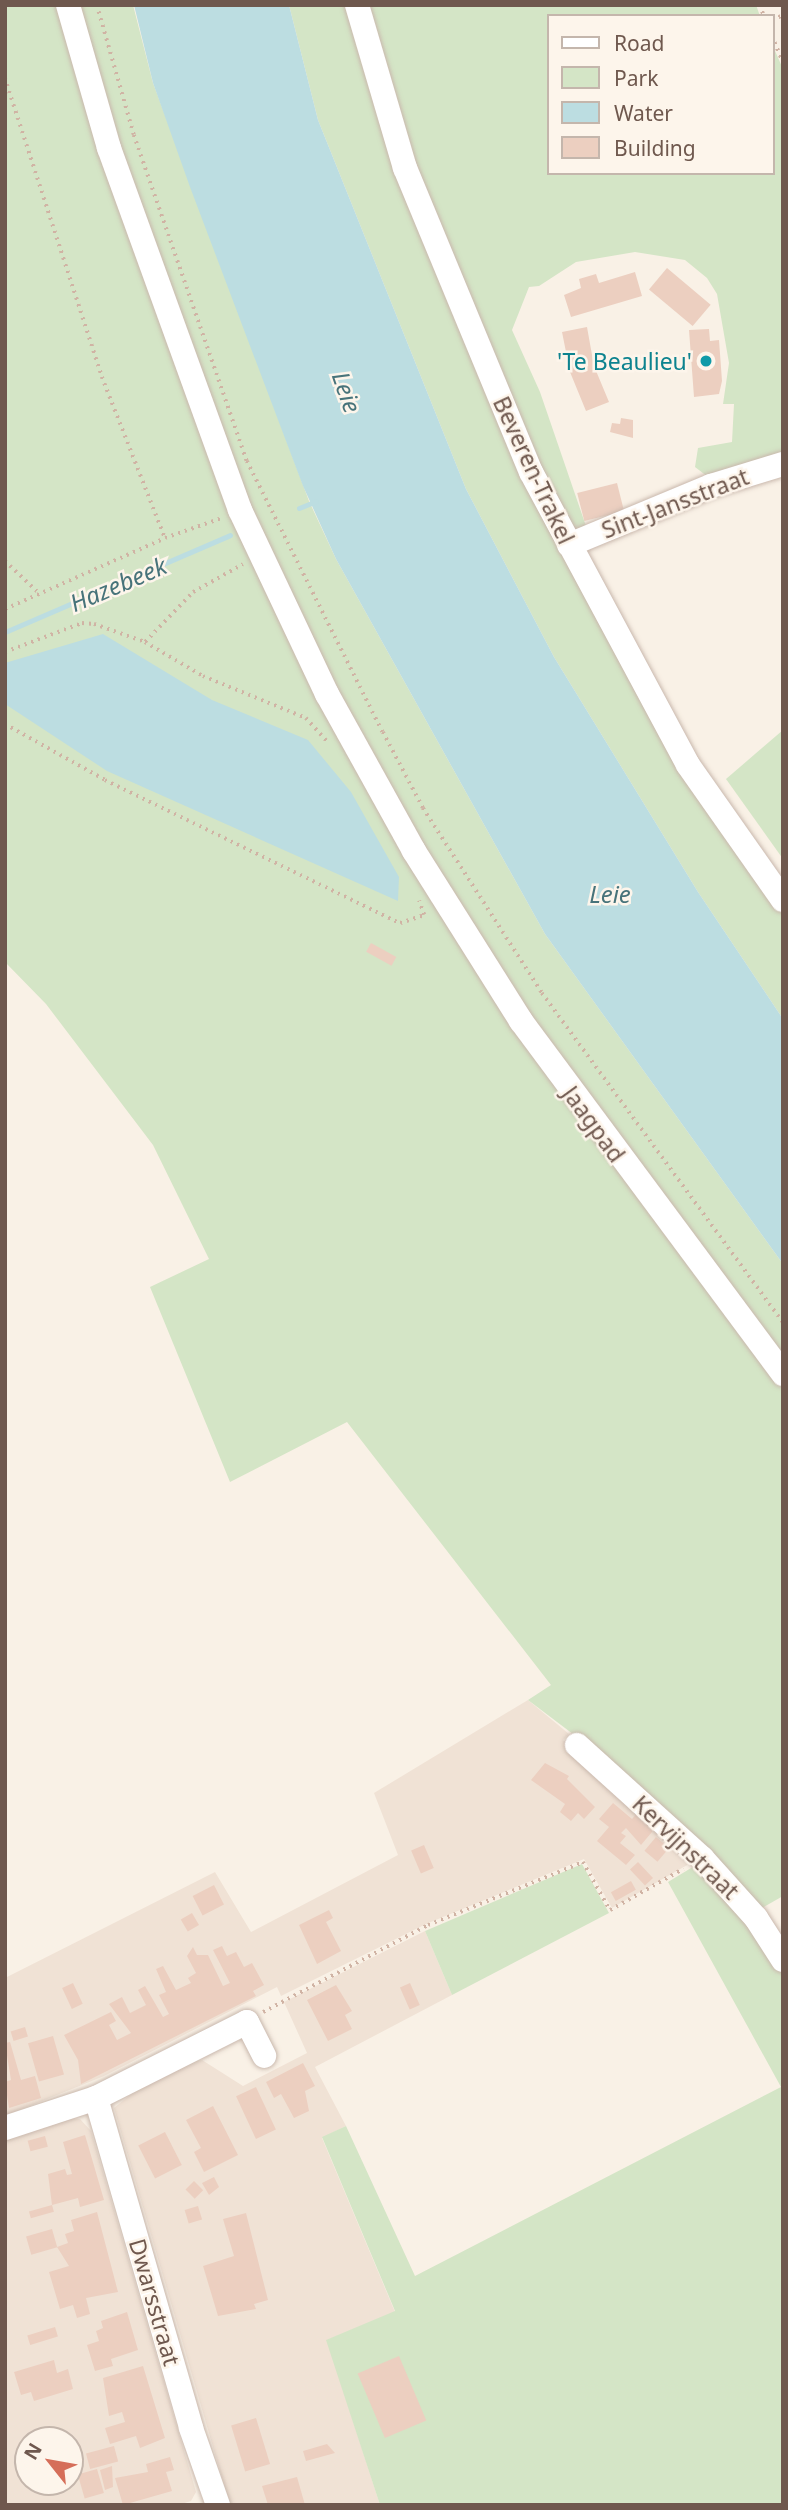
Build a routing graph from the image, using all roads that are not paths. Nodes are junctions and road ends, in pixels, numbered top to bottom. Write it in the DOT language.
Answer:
graph roads {
  1 [pos="68,5"];
  2 [pos="357,5"];
  3 [pos="783,464"];
  4 [pos="569,545"];
  5 [pos="783,900"];
  6 [pos="783,1374"];
  7 [pos="577,1745"];
  8 [pos="783,1960"];
  9 [pos="264,2056"];
  10 [pos="96,2098"];
  11 [pos="5,2128"];
  12 [pos="213,2503"];
  1 -- 6 [label="street, Jaagpad"];
  2 -- 4 [label="street, Beveren-Trakel"];
  3 -- 4 [label="street, Sint-Jansstraat"];
  4 -- 5 [label="street, Beveren-Trakel"];
  7 -- 8 [label="street, Kervijnstraat"];
  9 -- 10 [label="street"];
  10 -- 11 [label="street"];
  10 -- 12 [label="street, Dwarsstraat"];
}
